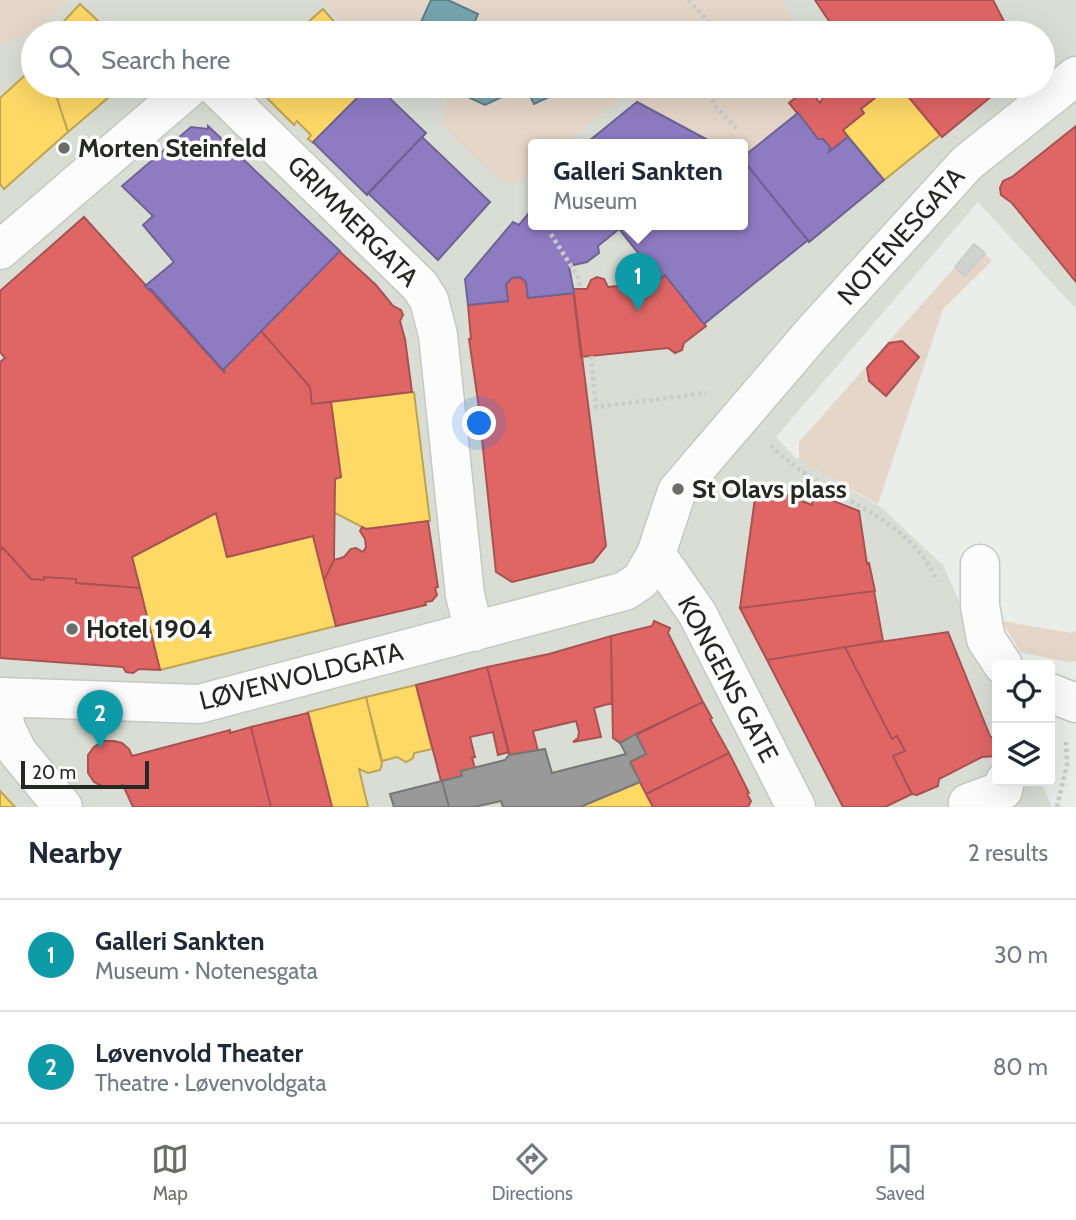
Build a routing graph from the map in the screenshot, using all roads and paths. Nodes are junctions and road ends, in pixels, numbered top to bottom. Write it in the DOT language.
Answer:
graph roads {
  1 [pos="688,0"];
  2 [pos="707,21"];
  3 [pos="1076,76"];
  4 [pos="1055,93"];
  5 [pos="177,98"];
  6 [pos="227,98"];
  7 [pos="712,98"];
  8 [pos="1048,98"];
  9 [pos="738,130"];
  10 [pos="551,234"];
  11 [pos="0,250"];
  12 [pos="579,288"];
  13 [pos="591,356"];
  14 [pos="744,415"];
  15 [pos="775,448"];
  16 [pos="656,554"];
  17 [pos="980,564"];
  18 [pos="941,590"];
  19 [pos="474,632"];
  20 [pos="1000,660"];
  21 [pos="1,697"];
  22 [pos="1055,698"];
  23 [pos="1071,719"];
  24 [pos="1004,786"];
  25 [pos="968,803"];
  26 [pos="63,807"];
  27 [pos="796,807"];
  28 [pos="1056,807"];
  1 -- 2 [label="path"];
  3 -- 4 [label="street, NOTENESGATA"];
  5 -- 11 [label="street"];
  6 -- 19 [label="street, GRIMMERGATA"];
  7 -- 9 [label="path"];
  8 -- 14 [label="street, NOTENESGATA"];
  10 -- 12 [label="path"];
  13 -- 14 [label="path"];
  14 -- 16 [label="street"];
  15 -- 18 [label="path"];
  16 -- 19 [label="street"];
  16 -- 27 [label="street, KONGENS GATE"];
  17 -- 20 [label="street"];
  19 -- 21 [label="street, LØVENVOLDGATA"];
  21 -- 26 [label="street"];
  22 -- 23 [label="street"];
  23 -- 28 [label="path"];
  24 -- 25 [label="street"];
}
